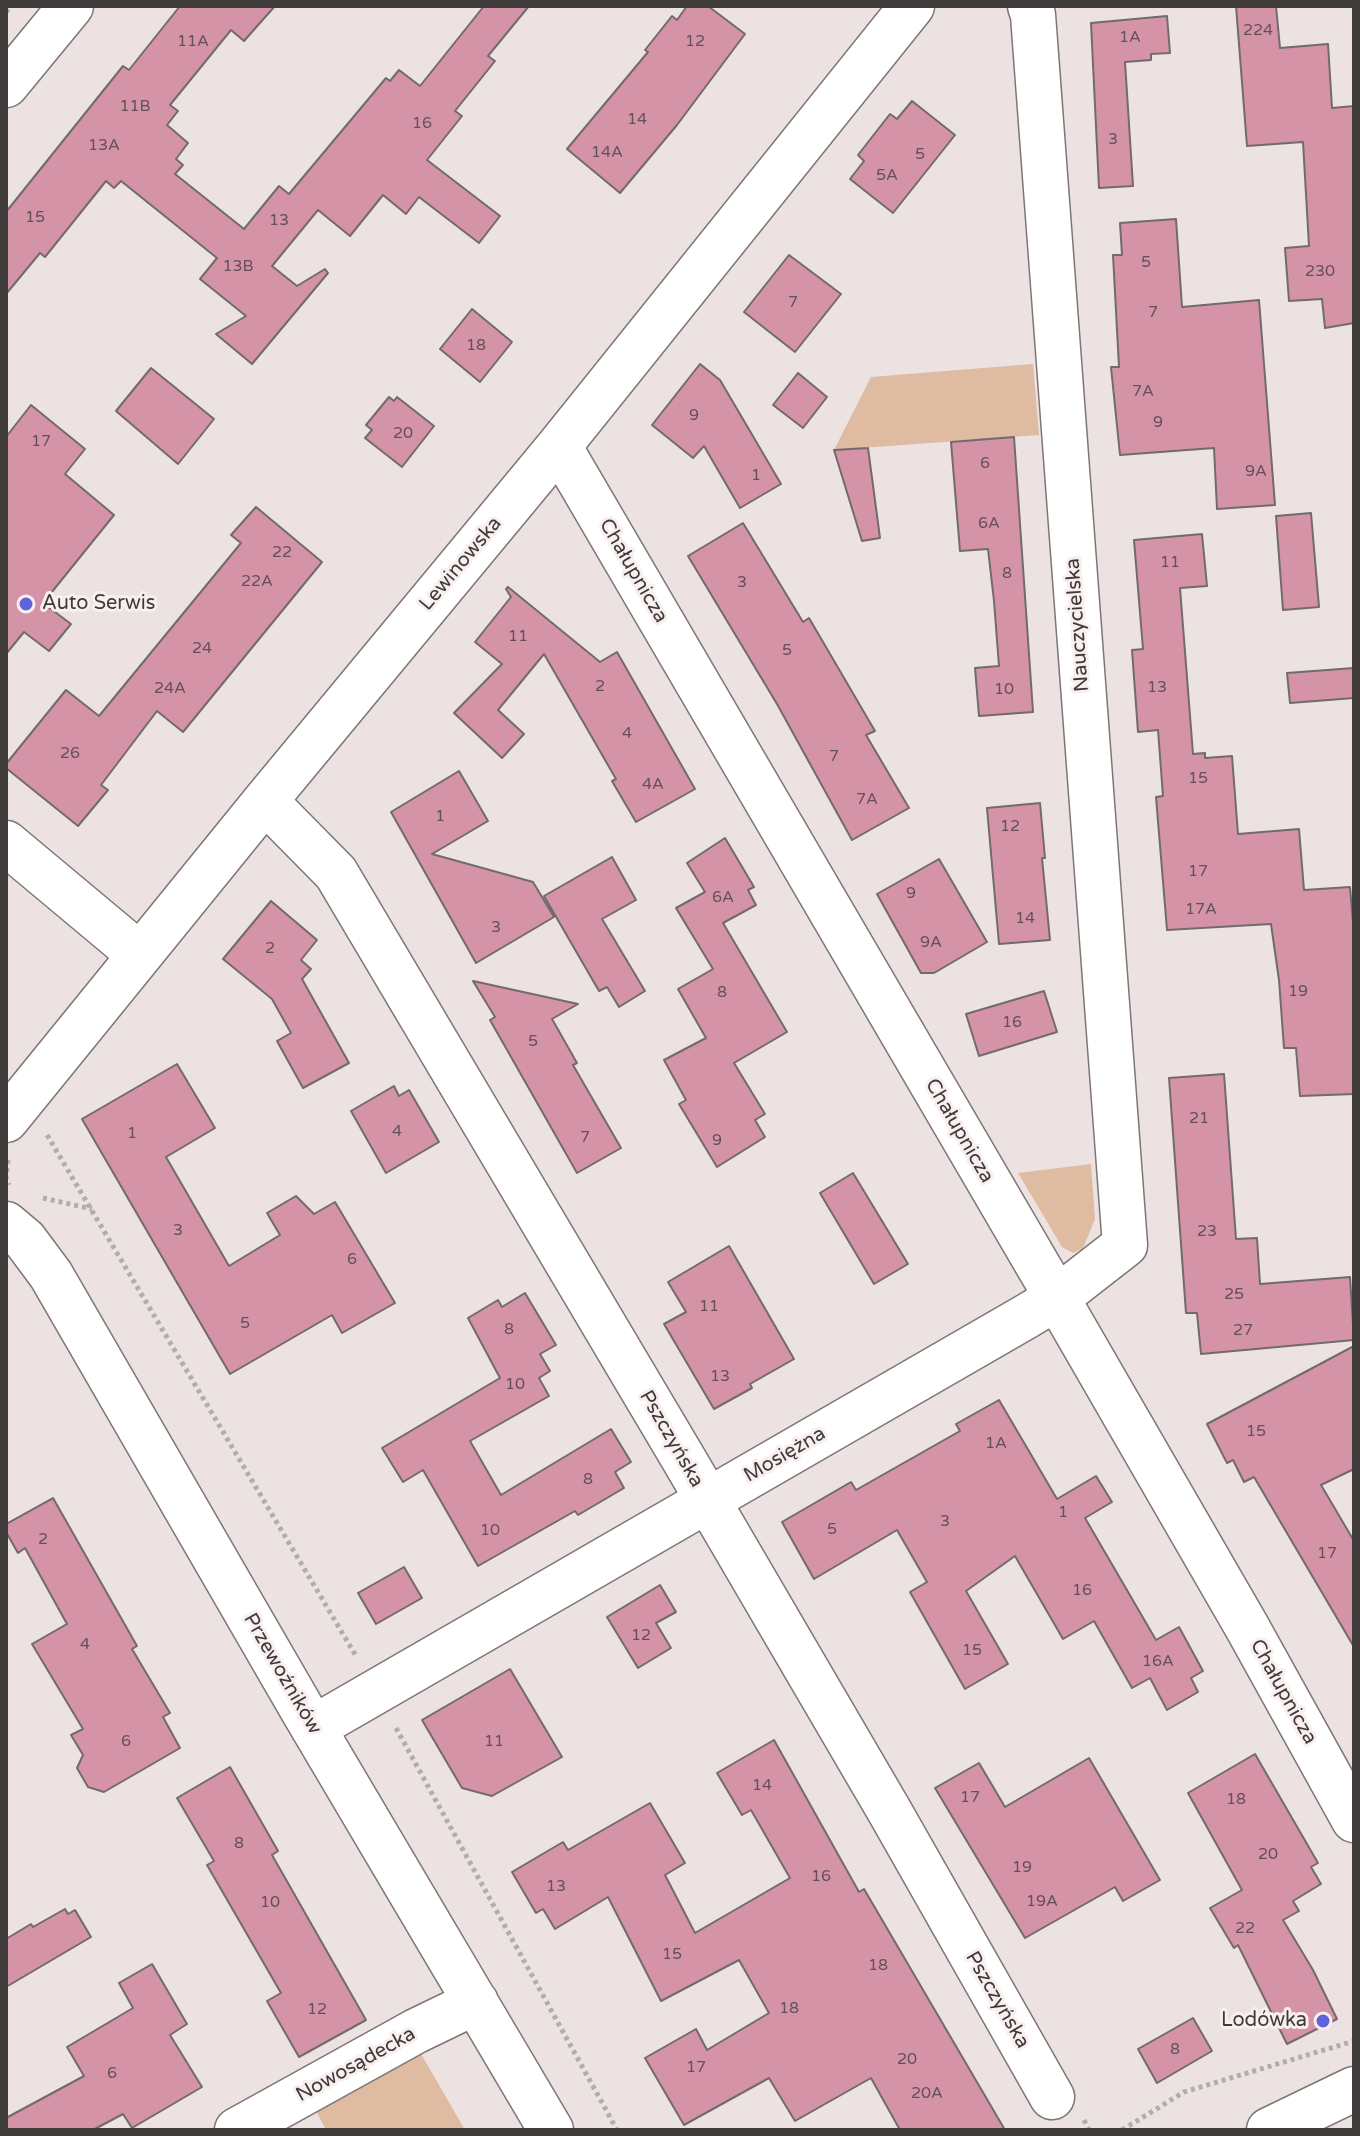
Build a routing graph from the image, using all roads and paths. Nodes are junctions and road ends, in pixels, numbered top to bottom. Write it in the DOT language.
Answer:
graph roads {
  1 [pos="11,6"];
  2 [pos="71,6"];
  3 [pos="912,6"];
  4 [pos="1030,6"];
  5 [pos="6,12"];
  6 [pos="6,85"];
  7 [pos="559,446"];
  8 [pos="265,801"];
  9 [pos="6,843"];
  10 [pos="140,955"];
  11 [pos="26,1126"];
  12 [pos="6,1224"];
  13 [pos="1125,1245"];
  14 [pos="1057,1298"];
  15 [pos="707,1500"];
  16 [pos="377,1691"];
  17 [pos="313,1728"];
  18 [pos="1354,1820"];
  19 [pos="476,2002"];
  20 [pos="1354,2041"];
  21 [pos="1354,2089"];
  22 [pos="1052,2097"];
  23 [pos="237,2130"];
  24 [pos="551,2130"];
  25 [pos="617,2130"];
  26 [pos="1122,2130"];
  27 [pos="1269,2130"];
  1 -- 5 [label="path"];
  2 -- 6 [label="street"];
  3 -- 7 [label="street, Lewinowska"];
  4 -- 13 [label="street, Nauczycielska"];
  7 -- 8 [label="street, Lewinowska"];
  7 -- 14 [label="street, Chałupnicza"];
  8 -- 10 [label="street, Lewinowska"];
  8 -- 15 [label="street, Pszczyńska"];
  9 -- 10 [label="street"];
  10 -- 11 [label="street, Lewinowska"];
  11 -- 16 [label="path"];
  12 -- 17 [label="street, Przewoźników"];
  13 -- 14 [label="street, Mosiężna"];
  14 -- 15 [label="street, Mosiężna"];
  14 -- 18 [label="street, Chałupnicza"];
  15 -- 16 [label="street, Mosiężna"];
  15 -- 22 [label="street, Pszczyńska"];
  16 -- 17 [label="street, Mosiężna"];
  16 -- 25 [label="path"];
  17 -- 19 [label="street, Przewoźników"];
  19 -- 23 [label="street, Nowosądecka"];
  19 -- 24 [label="street, Przewoźników"];
  20 -- 26 [label="path"];
  21 -- 27 [label="street"];
}
